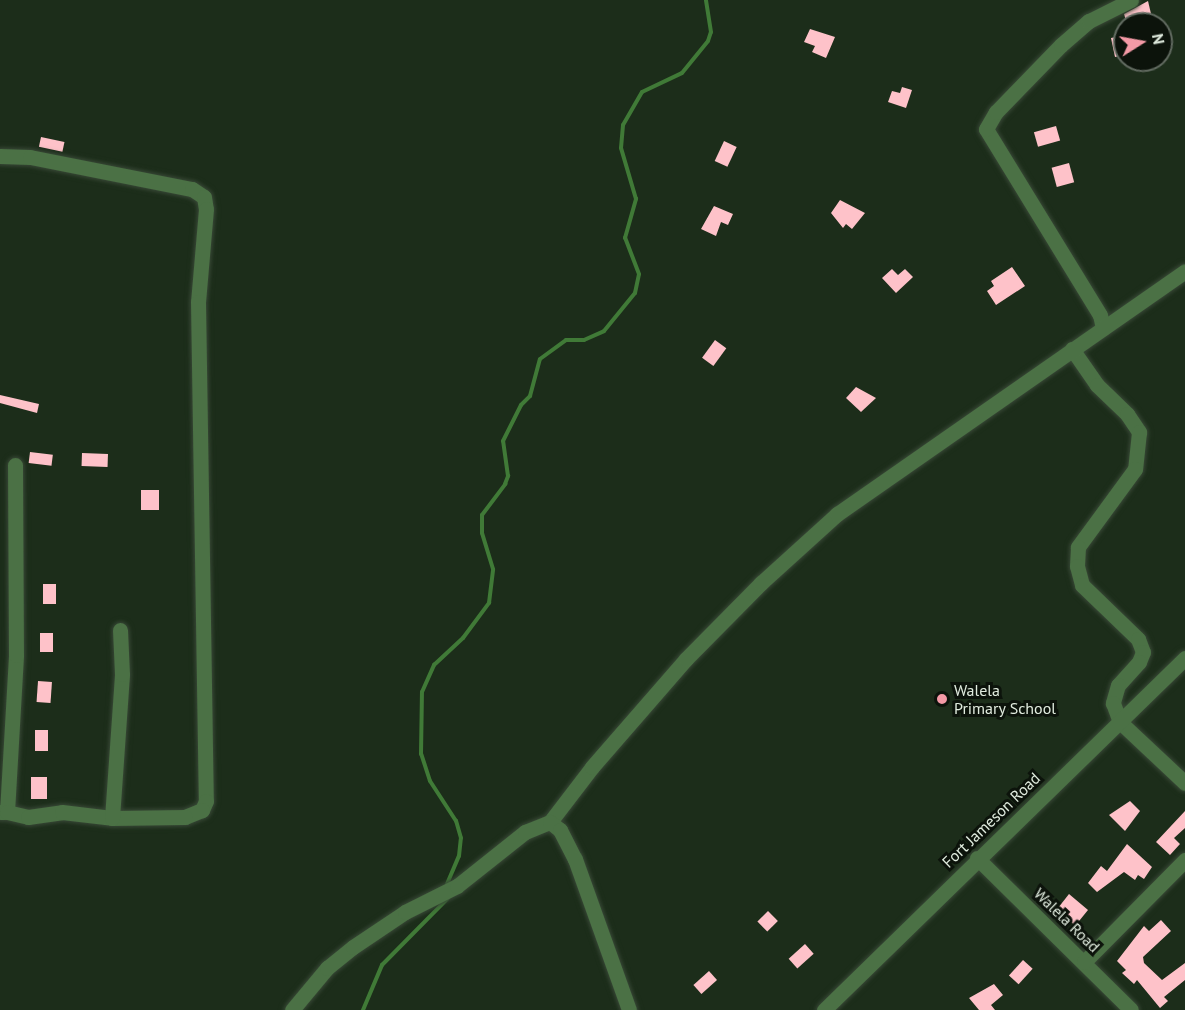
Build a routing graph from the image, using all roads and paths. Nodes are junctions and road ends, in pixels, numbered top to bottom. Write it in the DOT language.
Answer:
graph roads {
  1 [pos="1131,0"];
  2 [pos="0,156"];
  3 [pos="1185,271"];
  4 [pos="1103,328"];
  5 [pos="1072,349"];
  6 [pos="15,465"];
  7 [pos="120,630"];
  8 [pos="1185,658"];
  9 [pos="1119,722"];
  10 [pos="1185,783"];
  11 [pos="4,812"];
  12 [pos="112,818"];
  13 [pos="550,822"];
  14 [pos="977,858"];
  15 [pos="1185,860"];
  16 [pos="1084,962"];
  17 [pos="292,1010"];
  18 [pos="629,1010"];
  19 [pos="824,1010"];
  20 [pos="1131,1010"];
  1 -- 4 [label="street"];
  2 -- 12 [label="street"];
  3 -- 4 [label="street"];
  4 -- 5 [label="street"];
  5 -- 9 [label="street"];
  5 -- 13 [label="street"];
  6 -- 11 [label="street"];
  7 -- 12 [label="street"];
  8 -- 9 [label="street, Fort Jameson Road"];
  9 -- 10 [label="street"];
  9 -- 14 [label="street, Fort Jameson Road"];
  11 -- 12 [label="street"];
  13 -- 17 [label="street"];
  13 -- 18 [label="street"];
  14 -- 16 [label="street, Walela Road"];
  14 -- 19 [label="street, Fort Jameson Road"];
  15 -- 16 [label="street"];
  16 -- 20 [label="street, Walela Road"];
}
